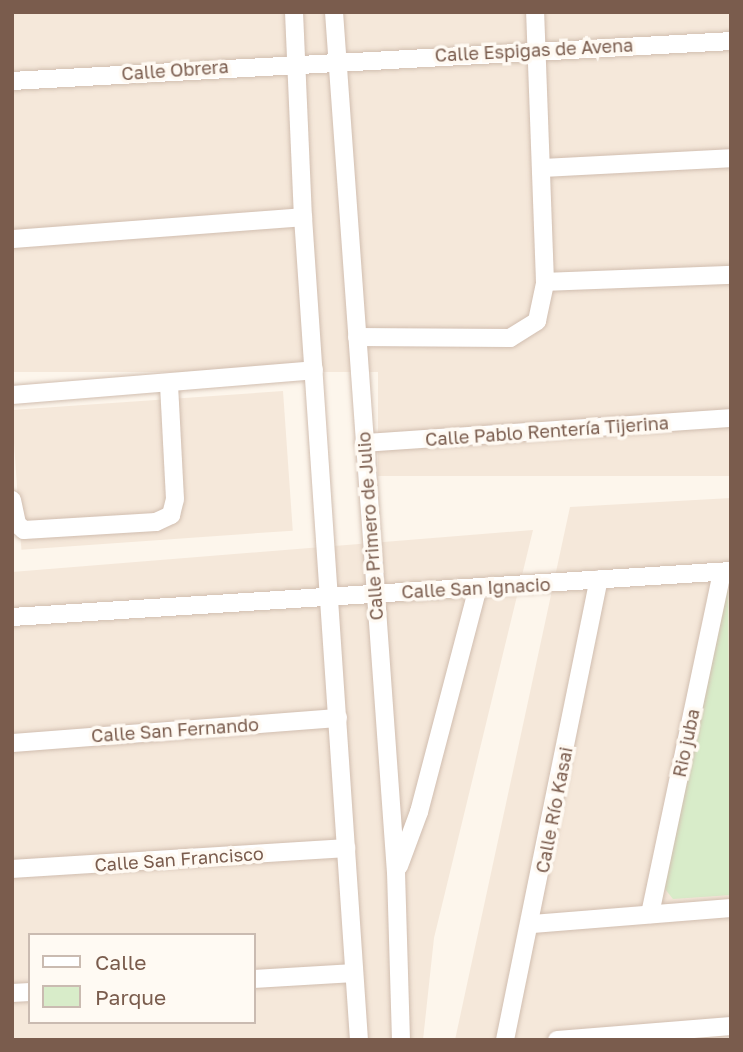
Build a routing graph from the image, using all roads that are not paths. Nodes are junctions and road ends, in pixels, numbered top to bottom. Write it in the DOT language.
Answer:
graph roads {
  1 [pos="294,12"];
  2 [pos="334,12"];
  3 [pos="535,12"];
  4 [pos="731,41"];
  5 [pos="536,49"];
  6 [pos="337,60"];
  7 [pos="293,62"];
  8 [pos="12,81"];
  9 [pos="731,158"];
  10 [pos="542,168"];
  11 [pos="303,218"];
  12 [pos="12,239"];
  13 [pos="731,275"];
  14 [pos="545,282"];
  15 [pos="357,337"];
  16 [pos="314,370"];
  17 [pos="169,384"];
  18 [pos="12,395"];
  19 [pos="731,418"];
  20 [pos="364,443"];
  21 [pos="12,500"];
  22 [pos="727,572"];
  23 [pos="600,580"];
  24 [pos="477,590"];
  25 [pos="375,593"];
  26 [pos="330,599"];
  27 [pos="12,617"];
  28 [pos="338,718"];
  29 [pos="12,743"];
  30 [pos="345,848"];
  31 [pos="12,869"];
  32 [pos="396,872"];
  33 [pos="731,908"];
  34 [pos="650,914"];
  35 [pos="532,923"];
  36 [pos="354,973"];
  37 [pos="256,979"];
  38 [pos="731,1026"];
  39 [pos="359,1040"];
  40 [pos="401,1040"];
  41 [pos="505,1040"];
  42 [pos="557,1040"];
  1 -- 7 [label="street"];
  2 -- 6 [label="street, Calle Primero de Julio"];
  3 -- 5 [label="street"];
  4 -- 5 [label="street, Calle Espigas de Avena"];
  5 -- 6 [label="street, Calle Espigas de Avena"];
  5 -- 10 [label="street"];
  6 -- 7 [label="street, Calle Obrera"];
  6 -- 15 [label="street, Calle Primero de Julio"];
  7 -- 8 [label="street, Calle Obrera"];
  7 -- 11 [label="street"];
  9 -- 10 [label="street"];
  10 -- 14 [label="street"];
  11 -- 12 [label="street"];
  11 -- 16 [label="street"];
  13 -- 14 [label="street"];
  14 -- 15 [label="street"];
  15 -- 20 [label="street, Calle Primero de Julio"];
  16 -- 17 [label="street"];
  16 -- 26 [label="street"];
  17 -- 18 [label="street"];
  17 -- 21 [label="street"];
  19 -- 20 [label="street, Calle Pablo Rentería Tijerina"];
  20 -- 25 [label="street, Calle Primero de Julio"];
  22 -- 23 [label="street, Calle San Ignacio"];
  22 -- 34 [label="street, Rio juba"];
  23 -- 24 [label="street, Calle San Ignacio"];
  23 -- 35 [label="street, Calle Río Kasai"];
  24 -- 25 [label="street, Calle San Ignacio"];
  24 -- 32 [label="street"];
  25 -- 26 [label="street, Calle San Ignacio"];
  25 -- 32 [label="street, Calle Primero de Julio"];
  26 -- 27 [label="street, Calle San Ignacio"];
  26 -- 28 [label="street"];
  28 -- 29 [label="street, Calle San Fernando"];
  28 -- 30 [label="street"];
  30 -- 31 [label="street, Calle San Francisco"];
  30 -- 36 [label="street"];
  32 -- 40 [label="street, Calle Primero de Julio"];
  33 -- 34 [label="street"];
  34 -- 35 [label="street"];
  35 -- 41 [label="street, Calle Río Kasai"];
  36 -- 37 [label="street"];
  36 -- 39 [label="street"];
  38 -- 42 [label="street"];
}
